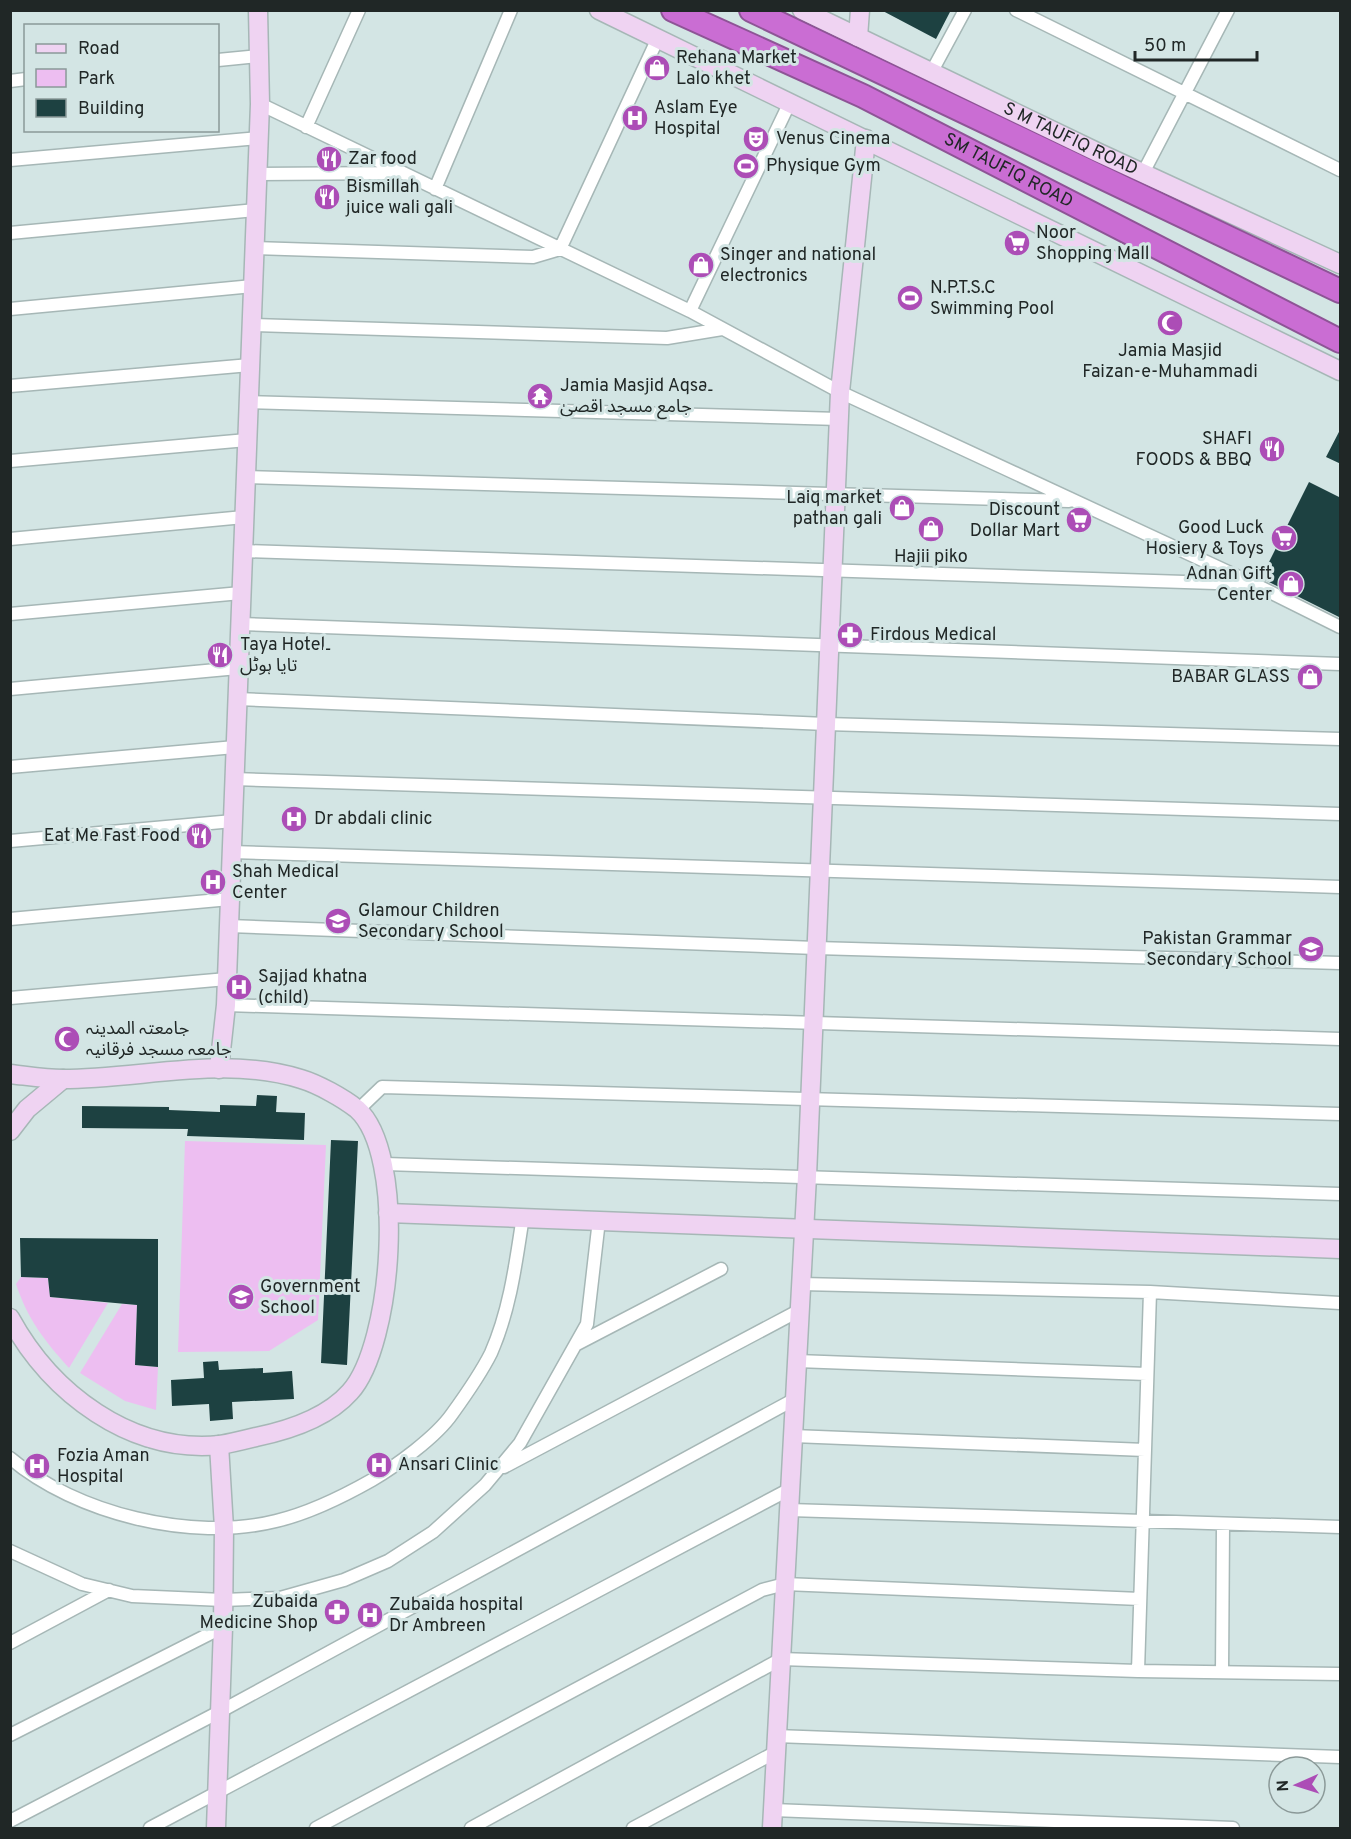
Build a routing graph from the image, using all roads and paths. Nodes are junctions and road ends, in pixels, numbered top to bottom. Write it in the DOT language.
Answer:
graph roads {
  1 [pos="258,10"];
  2 [pos="359,10"];
  3 [pos="511,10"];
  4 [pos="599,10"];
  5 [pos="673,10"];
  6 [pos="751,10"];
  7 [pos="802,10"];
  8 [pos="860,10"];
  9 [pos="965,10"];
  10 [pos="1016,10"];
  11 [pos="1228,10"];
  12 [pos="858,37"];
  13 [pos="658,38"];
  14 [pos="259,56"];
  15 [pos="219,60"];
  16 [pos="931,73"];
  17 [pos="1184,94"];
  18 [pos="790,102"];
  19 [pos="260,104"];
  20 [pos="306,127"];
  21 [pos="258,138"];
  22 [pos="866,139"];
  23 [pos="10,160"];
  24 [pos="1341,171"];
  25 [pos="401,173"];
  26 [pos="1143,173"];
  27 [pos="256,174"];
  28 [pos="435,189"];
  29 [pos="256,210"];
  30 [pos="10,233"];
  31 [pos="254,248"];
  32 [pos="560,249"];
  33 [pos="1339,259"];
  34 [pos="253,286"];
  35 [pos="1341,291"];
  36 [pos="10,309"];
  37 [pos="690,311"];
  38 [pos="251,325"];
  39 [pos="722,328"];
  40 [pos="1341,341"];
  41 [pos="250,365"];
  42 [pos="1341,371"];
  43 [pos="10,386"];
  44 [pos="840,393"];
  45 [pos="249,402"];
  46 [pos="839,419"];
  47 [pos="247,440"];
  48 [pos="10,461"];
  49 [pos="245,477"];
  50 [pos="836,496"];
  51 [pos="1075,502"];
  52 [pos="244,518"];
  53 [pos="10,539"];
  54 [pos="243,551"];
  55 [pos="833,571"];
  56 [pos="1254,584"];
  57 [pos="241,593"];
  58 [pos="10,614"];
  59 [pos="240,624"];
  60 [pos="1341,627"];
  61 [pos="829,647"];
  62 [pos="1341,664"];
  63 [pos="238,668"];
  64 [pos="10,689"];
  65 [pos="237,699"];
  66 [pos="826,724"];
  67 [pos="1341,740"];
  68 [pos="235,747"];
  69 [pos="10,767"];
  70 [pos="234,779"];
  71 [pos="823,797"];
  72 [pos="1341,814"];
  73 [pos="232,821"];
  74 [pos="10,841"];
  75 [pos="231,852"];
  76 [pos="820,871"];
  77 [pos="1341,887"];
  78 [pos="230,899"];
  79 [pos="10,919"];
  80 [pos="229,926"];
  81 [pos="816,948"];
  82 [pos="1341,963"];
  83 [pos="226,979"];
  84 [pos="10,998"];
  85 [pos="226,1005"];
  86 [pos="813,1023"];
  87 [pos="1341,1039"];
  88 [pos="219,1069"];
  89 [pos="10,1074"];
  90 [pos="63,1079"];
  91 [pos="810,1098"];
  92 [pos="358,1110"];
  93 [pos="1341,1114"];
  94 [pos="10,1131"];
  95 [pos="385,1164"];
  96 [pos="807,1176"];
  97 [pos="1341,1194"];
  98 [pos="388,1213"];
  99 [pos="523,1216"];
  100 [pos="599,1220"];
  101 [pos="804,1228"];
  102 [pos="1341,1249"];
  103 [pos="721,1269"];
  104 [pos="801,1284"];
  105 [pos="1150,1292"];
  106 [pos="1341,1303"];
  107 [pos="800,1311"];
  108 [pos="10,1318"];
  109 [pos="577,1344"];
  110 [pos="797,1361"];
  111 [pos="1147,1374"];
  112 [pos="795,1399"];
  113 [pos="793,1436"];
  114 [pos="219,1445"];
  115 [pos="1145,1450"];
  116 [pos="10,1458"];
  117 [pos="498,1470"];
  118 [pos="790,1489"];
  119 [pos="789,1510"];
  120 [pos="1143,1523"];
  121 [pos="1223,1525"];
  122 [pos="1341,1527"];
  123 [pos="224,1528"];
  124 [pos="13,1556"];
  125 [pos="785,1584"];
  126 [pos="109,1590"];
  127 [pos="1140,1599"];
  128 [pos="223,1600"];
  129 [pos="223,1627"];
  130 [pos="10,1643"];
  131 [pos="781,1659"];
  132 [pos="1138,1671"];
  133 [pos="1222,1672"];
  134 [pos="1341,1674"];
  135 [pos="221,1711"];
  136 [pos="10,1735"];
  137 [pos="776,1744"];
  138 [pos="1341,1756"];
  139 [pos="216,1793"];
  140 [pos="772,1819"];
  141 [pos="10,1821"];
  142 [pos="150,1828"];
  143 [pos="216,1828"];
  144 [pos="316,1828"];
  145 [pos="471,1828"];
  146 [pos="633,1828"];
  147 [pos="1233,1828"];
  1 -- 14 [label="street"];
  2 -- 20 [label="street"];
  3 -- 28 [label="street"];
  4 -- 13 [label="street"];
  5 -- 40 [label="highway, SM TAUFIQ ROAD"];
  6 -- 35 [label="highway"];
  7 -- 12 [label="street, S M TAUFIQ ROAD"];
  8 -- 12 [label="street"];
  9 -- 16 [label="street"];
  10 -- 17 [label="street"];
  11 -- 17 [label="street"];
  12 -- 16 [label="street, S M TAUFIQ ROAD"];
  13 -- 18 [label="street"];
  13 -- 32 [label="street"];
  14 -- 15 [label="street"];
  14 -- 19 [label="street"];
  16 -- 26 [label="street, S M TAUFIQ ROAD"];
  17 -- 24 [label="street"];
  17 -- 26 [label="street"];
  18 -- 22 [label="street"];
  18 -- 37 [label="street"];
  19 -- 20 [label="street"];
  19 -- 21 [label="street"];
  20 -- 25 [label="street"];
  21 -- 23 [label="street"];
  21 -- 27 [label="street"];
  22 -- 42 [label="street"];
  22 -- 44 [label="street"];
  25 -- 27 [label="street"];
  25 -- 28 [label="street"];
  26 -- 33 [label="street, S M TAUFIQ ROAD"];
  27 -- 29 [label="street"];
  28 -- 32 [label="street"];
  29 -- 30 [label="street"];
  29 -- 31 [label="street"];
  31 -- 32 [label="street"];
  31 -- 34 [label="street"];
  32 -- 37 [label="street"];
  34 -- 36 [label="street"];
  34 -- 38 [label="street"];
  37 -- 39 [label="street"];
  38 -- 39 [label="street"];
  38 -- 41 [label="street"];
  39 -- 44 [label="street"];
  41 -- 43 [label="street"];
  41 -- 45 [label="street"];
  44 -- 46 [label="street"];
  44 -- 51 [label="street"];
  45 -- 46 [label="street"];
  45 -- 47 [label="street"];
  46 -- 50 [label="street"];
  47 -- 48 [label="street"];
  47 -- 49 [label="street"];
  49 -- 50 [label="street"];
  49 -- 52 [label="street"];
  50 -- 51 [label="street"];
  50 -- 55 [label="street"];
  51 -- 56 [label="street"];
  52 -- 53 [label="street"];
  52 -- 54 [label="street"];
  54 -- 55 [label="street"];
  54 -- 57 [label="street"];
  55 -- 56 [label="street"];
  55 -- 61 [label="street"];
  56 -- 60 [label="street"];
  57 -- 58 [label="street"];
  57 -- 59 [label="street"];
  59 -- 61 [label="street"];
  59 -- 63 [label="street"];
  61 -- 62 [label="street"];
  61 -- 66 [label="street"];
  63 -- 64 [label="street"];
  63 -- 65 [label="street"];
  65 -- 66 [label="street"];
  65 -- 68 [label="street"];
  66 -- 67 [label="street"];
  66 -- 71 [label="street"];
  68 -- 69 [label="street"];
  68 -- 70 [label="street"];
  70 -- 71 [label="street"];
  70 -- 73 [label="street"];
  71 -- 72 [label="street"];
  71 -- 76 [label="street"];
  73 -- 74 [label="street"];
  73 -- 75 [label="street"];
  75 -- 76 [label="street"];
  75 -- 78 [label="street"];
  76 -- 77 [label="street"];
  76 -- 81 [label="street"];
  78 -- 79 [label="street"];
  78 -- 80 [label="street"];
  80 -- 81 [label="street"];
  80 -- 83 [label="street"];
  81 -- 82 [label="street"];
  81 -- 86 [label="street"];
  83 -- 84 [label="street"];
  83 -- 85 [label="street"];
  85 -- 86 [label="street"];
  85 -- 88 [label="street"];
  86 -- 87 [label="street"];
  86 -- 91 [label="street"];
  88 -- 90 [label="street"];
  88 -- 92 [label="street"];
  89 -- 90 [label="street"];
  90 -- 94 [label="street"];
  91 -- 92 [label="street"];
  91 -- 93 [label="street"];
  91 -- 96 [label="street"];
  92 -- 95 [label="street"];
  95 -- 96 [label="street"];
  95 -- 98 [label="street"];
  96 -- 97 [label="street"];
  96 -- 101 [label="street"];
  98 -- 99 [label="street"];
  98 -- 114 [label="street"];
  99 -- 100 [label="street"];
  99 -- 123 [label="street"];
  100 -- 101 [label="street"];
  100 -- 109 [label="street"];
  101 -- 102 [label="street"];
  101 -- 104 [label="street"];
  103 -- 109 [label="street"];
  104 -- 105 [label="street"];
  104 -- 107 [label="street"];
  105 -- 106 [label="street"];
  105 -- 111 [label="street"];
  107 -- 110 [label="street"];
  107 -- 117 [label="street"];
  108 -- 114 [label="street"];
  109 -- 117 [label="street"];
  110 -- 111 [label="street"];
  110 -- 112 [label="street"];
  111 -- 115 [label="street"];
  112 -- 113 [label="street"];
  112 -- 135 [label="street"];
  113 -- 115 [label="street"];
  113 -- 118 [label="street"];
  114 -- 123 [label="street"];
  115 -- 120 [label="street"];
  116 -- 123 [label="street"];
  117 -- 128 [label="street"];
  118 -- 119 [label="street"];
  118 -- 139 [label="street"];
  119 -- 120 [label="street"];
  119 -- 125 [label="street"];
  120 -- 121 [label="street"];
  120 -- 127 [label="street"];
  121 -- 122 [label="street"];
  121 -- 133 [label="street"];
  123 -- 128 [label="street"];
  124 -- 126 [label="street"];
  125 -- 127 [label="street"];
  125 -- 131 [label="street"];
  125 -- 144 [label="street"];
  126 -- 128 [label="street"];
  126 -- 130 [label="street"];
  127 -- 132 [label="street"];
  128 -- 129 [label="street"];
  129 -- 135 [label="street"];
  129 -- 136 [label="street"];
  131 -- 132 [label="street"];
  131 -- 137 [label="street"];
  131 -- 145 [label="street"];
  132 -- 133 [label="street"];
  133 -- 134 [label="street"];
  135 -- 139 [label="street"];
  135 -- 141 [label="street"];
  137 -- 138 [label="street"];
  137 -- 140 [label="street"];
  137 -- 146 [label="street"];
  139 -- 142 [label="street"];
  139 -- 143 [label="street"];
  140 -- 147 [label="street"];
}
